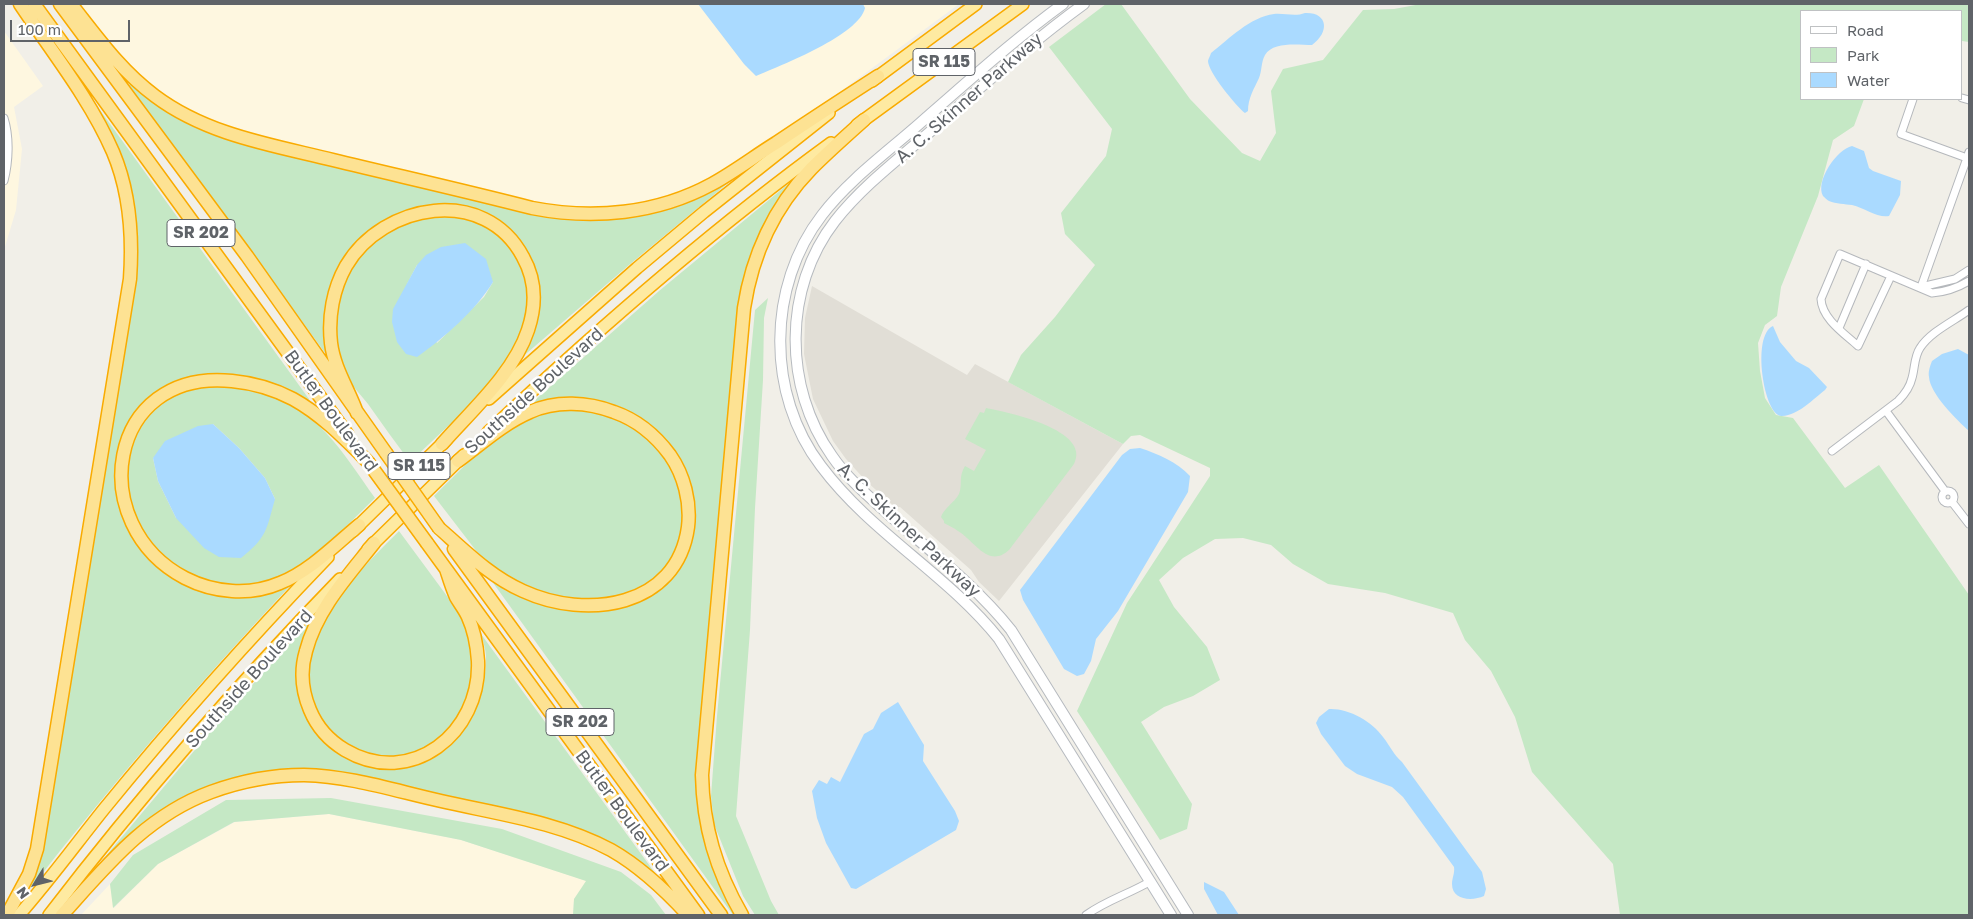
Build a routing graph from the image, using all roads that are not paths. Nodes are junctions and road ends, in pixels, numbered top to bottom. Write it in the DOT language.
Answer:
graph roads {
  1 [pos="20,4"];
  2 [pos="34,4"];
  3 [pos="60,4"];
  4 [pos="72,4"];
  5 [pos="976,4"];
  6 [pos="1023,4"];
  7 [pos="1063,4"];
  8 [pos="1084,4"];
  9 [pos="878,76"];
  10 [pos="1913,100"];
  11 [pos="4,118"];
  12 [pos="864,120"];
  13 [pos="1968,155"];
  14 [pos="4,181"];
  15 [pos="807,237"];
  16 [pos="820,245"];
  17 [pos="1866,264"];
  18 [pos="1969,270"];
  19 [pos="1891,276"];
  20 [pos="1969,282"];
  21 [pos="1921,287"];
  22 [pos="1969,310"];
  23 [pos="1839,328"];
  24 [pos="1886,411"];
  25 [pos="357,413"];
  26 [pos="442,444"];
  27 [pos="1832,452"];
  28 [pos="458,461"];
  29 [pos="368,462"];
  30 [pos="1969,524"];
  31 [pos="359,525"];
  32 [pos="439,528"];
  33 [pos="374,543"];
  34 [pos="446,569"];
  35 [pos="1151,882"];
  36 [pos="7,915"];
  37 [pos="19,915"];
  38 [pos="49,915"];
  39 [pos="62,915"];
  40 [pos="688,915"];
  41 [pos="698,915"];
  42 [pos="721,915"];
  43 [pos="742,915"];
  44 [pos="1086,915"];
  45 [pos="1171,915"];
  46 [pos="1188,915"];
  1 -- 36 [label="highway"];
  2 -- 29 [label="highway, Butler Boulevard / SR 202"];
  3 -- 25 [label="highway, Butler Boulevard / SR 202"];
  4 -- 9 [label="highway"];
  5 -- 9 [label="highway, Southside Boulevard / SR 115"];
  6 -- 12 [label="highway, Southside Boulevard / SR 115"];
  7 -- 15 [label="main road, A. C. Skinner Parkway"];
  8 -- 16 [label="main road, A. C. Skinner Parkway"];
  9 -- 26 [label="highway, Southside Boulevard / SR 115"];
  10 -- 13 [label="street"];
  11 -- 14 [label="street"];
  12 -- 28 [label="highway, Southside Boulevard / SR 115"];
  12 -- 43 [label="highway"];
  13 -- 21 [label="street"];
  15 -- 16 [label="main road"];
  15 -- 35 [label="main road, A. C. Skinner Parkway"];
  16 -- 46 [label="main road, A. C. Skinner Parkway"];
  17 -- 19 [label="street"];
  17 -- 23 [label="street"];
  17 -- 23 [label="street"];
  18 -- 21 [label="street"];
  19 -- 21 [label="street"];
  19 -- 23 [label="street"];
  20 -- 21 [label="street"];
  22 -- 24 [label="street"];
  24 -- 27 [label="street"];
  24 -- 30 [label="street"];
  25 -- 26 [label="highway"];
  25 -- 32 [label="highway, Butler Boulevard / SR 202, bridge"];
  26 -- 31 [label="highway, Southside Boulevard / SR 115"];
  28 -- 32 [label="highway"];
  28 -- 33 [label="highway, Southside Boulevard / SR 115"];
  29 -- 31 [label="highway"];
  29 -- 34 [label="highway, Butler Boulevard / SR 202, bridge"];
  31 -- 37 [label="highway, Southside Boulevard / SR 115"];
  32 -- 42 [label="highway, Butler Boulevard / SR 202"];
  33 -- 34 [label="highway"];
  33 -- 38 [label="highway, Southside Boulevard / SR 115"];
  34 -- 41 [label="highway, Butler Boulevard / SR 202"];
  35 -- 44 [label="street"];
  35 -- 45 [label="main road, A. C. Skinner Parkway"];
  39 -- 40 [label="highway"];
}
